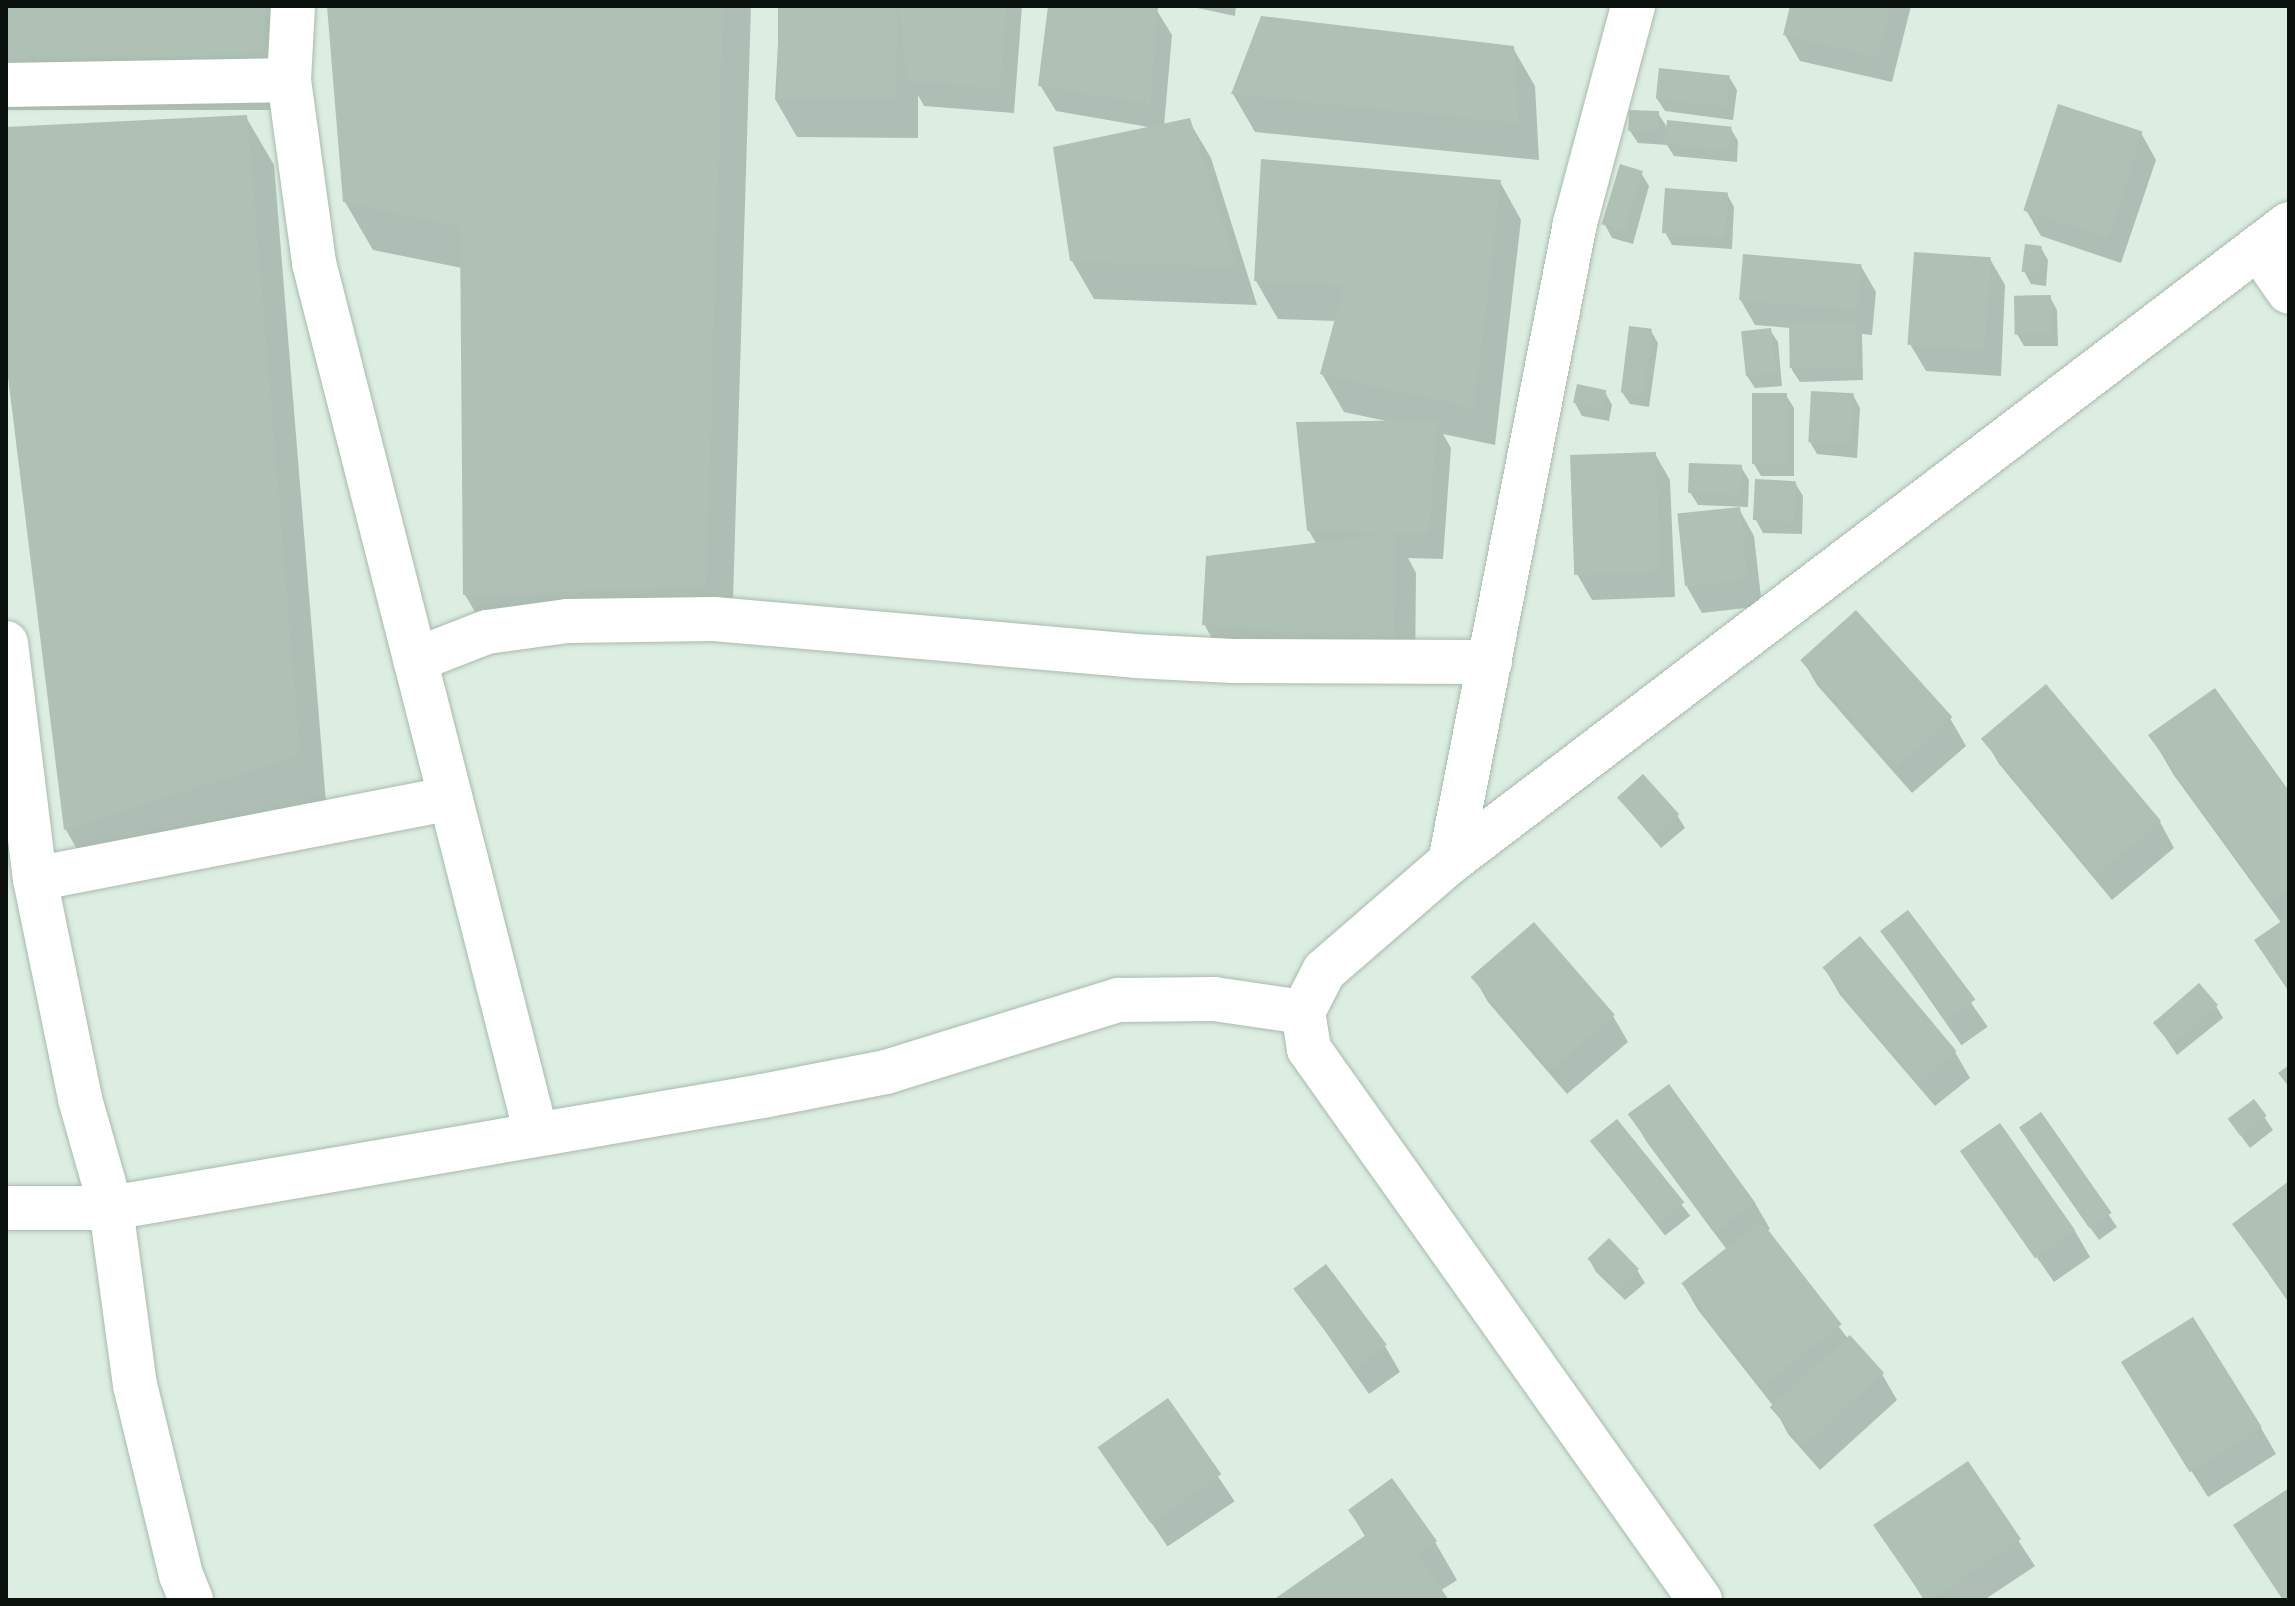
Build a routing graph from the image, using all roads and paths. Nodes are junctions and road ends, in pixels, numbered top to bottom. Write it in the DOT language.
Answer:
graph roads {
  1 [pos="293,6"];
  2 [pos="1633,6"];
  3 [pos="289,80"];
  4 [pos="6,85"];
  5 [pos="2274,236"];
  6 [pos="2289,292"];
  7 [pos="6,644"];
  8 [pos="415,660"];
  9 [pos="1490,662"];
  10 [pos="450,798"];
  11 [pos="1450,862"];
  12 [pos="35,879"];
  13 [pos="1303,1012"];
  14 [pos="536,1133"];
  15 [pos="6,1208"];
  16 [pos="111,1208"];
  17 [pos="191,1600"];
  18 [pos="1700,1600"];
  1 -- 3 [label="street"];
  2 -- 9 [label="street"];
  3 -- 4 [label="street"];
  3 -- 8 [label="street"];
  5 -- 6 [label="street"];
  5 -- 11 [label="street"];
  7 -- 12 [label="street"];
  8 -- 9 [label="street"];
  8 -- 10 [label="street"];
  9 -- 11 [label="street"];
  10 -- 12 [label="street"];
  10 -- 14 [label="street"];
  11 -- 13 [label="street"];
  12 -- 16 [label="street"];
  13 -- 14 [label="street"];
  13 -- 18 [label="street"];
  14 -- 16 [label="street"];
  15 -- 16 [label="street"];
  16 -- 17 [label="street"];
}
